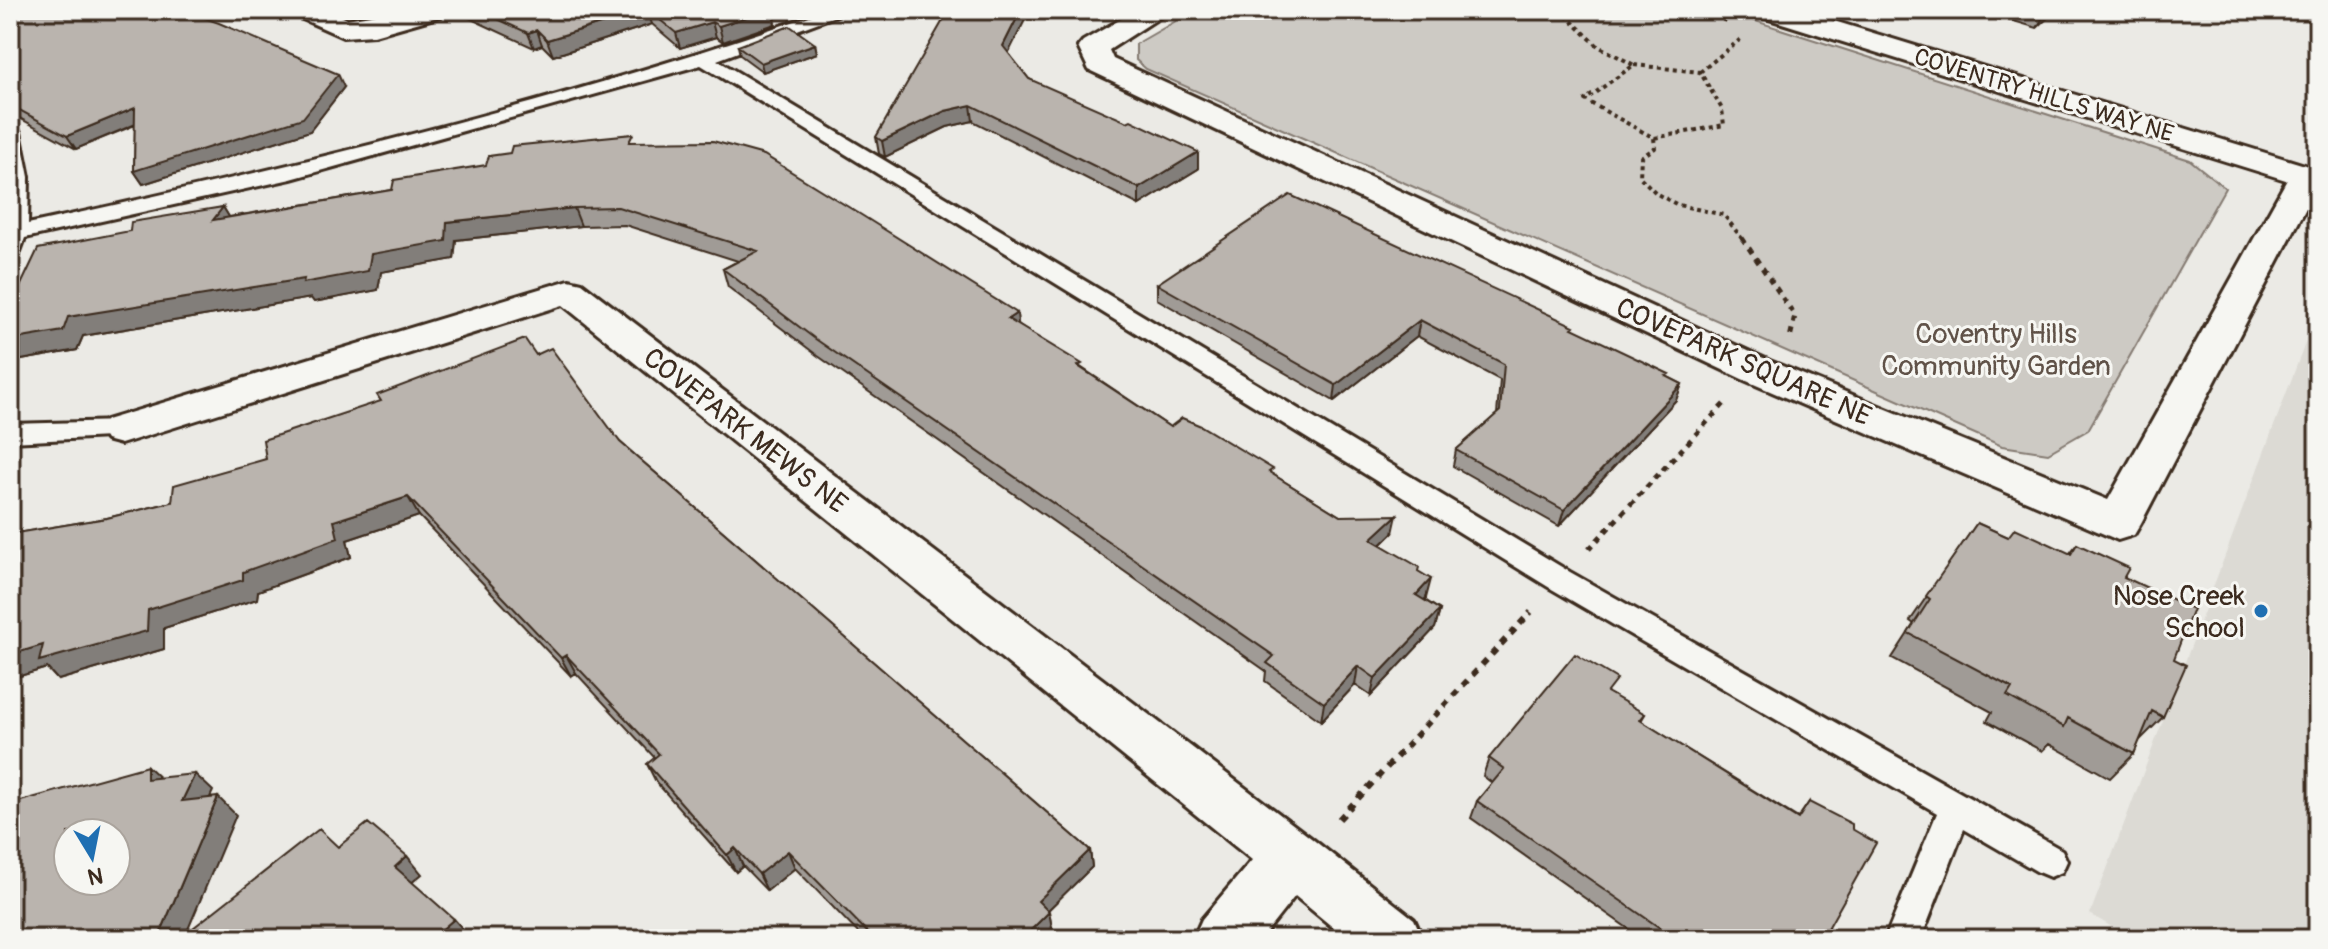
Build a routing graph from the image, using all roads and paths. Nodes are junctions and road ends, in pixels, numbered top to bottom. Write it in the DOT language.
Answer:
graph roads {
  1 [pos="306,10"];
  2 [pos="431,10"];
  3 [pos="843,10"];
  4 [pos="1157,10"];
  5 [pos="1560,10"];
  6 [pos="1844,10"];
  7 [pos="1781,17"];
  8 [pos="703,59"];
  9 [pos="1634,65"];
  10 [pos="1700,72"];
  11 [pos="10,132"];
  12 [pos="1654,138"];
  13 [pos="2314,171"];
  14 [pos="14,243"];
  15 [pos="1785,343"];
  16 [pos="121,430"];
  17 [pos="10,433"];
  18 [pos="1956,807"];
  19 [pos="1291,857"];
  20 [pos="2050,861"];
  21 [pos="1223,939"];
  22 [pos="1393,939"];
  23 [pos="1903,939"];
  1 -- 2 [label="street"];
  3 -- 8 [label="lane"];
  4 -- 13 [label="street, COVEPARK SQUARE NE"];
  5 -- 9 [label="path"];
  6 -- 13 [label="street, COVENTRY HILLS WAY NE"];
  7 -- 10 [label="path"];
  7 -- 13 [label="street, COVENTRY HILLS WAY NE"];
  8 -- 14 [label="lane"];
  8 -- 18 [label="lane"];
  9 -- 10 [label="path"];
  9 -- 12 [label="path"];
  10 -- 12 [label="path"];
  11 -- 14 [label="lane"];
  12 -- 15 [label="path"];
  16 -- 17 [label="lane"];
  16 -- 19 [label="street, COVEPARK MEWS NE"];
  18 -- 20 [label="lane"];
  18 -- 23 [label="lane"];
  19 -- 21 [label="street"];
  19 -- 22 [label="street"];
}
